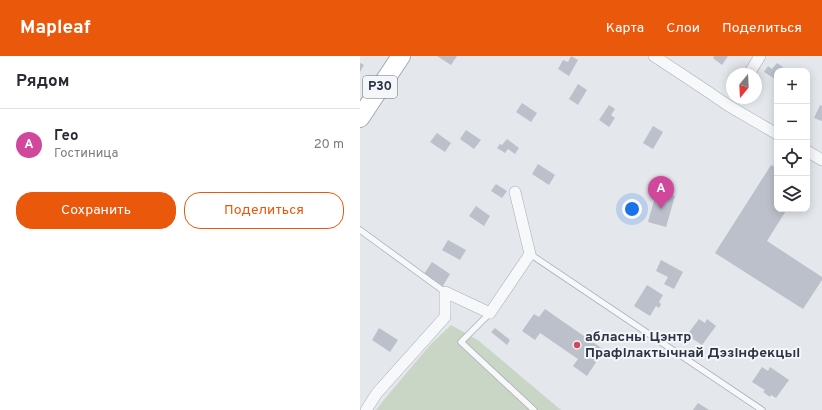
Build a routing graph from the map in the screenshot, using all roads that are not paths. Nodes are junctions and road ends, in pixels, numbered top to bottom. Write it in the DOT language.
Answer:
graph roads {
  1 [pos="401,56"];
  2 [pos="654,56"];
  3 [pos="760,56"];
  4 [pos="753,68"];
  5 [pos="726,100"];
  6 [pos="734,104"];
  7 [pos="360,118"];
  8 [pos="774,132"];
  9 [pos="810,153"];
  10 [pos="822,160"];
  11 [pos="515,192"];
  12 [pos="360,230"];
  13 [pos="530,254"];
  14 [pos="445,292"];
  15 [pos="490,313"];
  16 [pos="366,410"];
  17 [pos="534,410"];
  18 [pos="762,410"];
  1 -- 7 [label="main road, Р30"];
  2 -- 5 [label="street"];
  3 -- 4 [label="street"];
  6 -- 8 [label="street"];
  9 -- 10 [label="street"];
  11 -- 13 [label="street"];
  12 -- 14 [label="lane"];
  13 -- 15 [label="street"];
  13 -- 18 [label="lane"];
  14 -- 15 [label="street"];
  14 -- 16 [label="street"];
  15 -- 17 [label="lane"];
}
